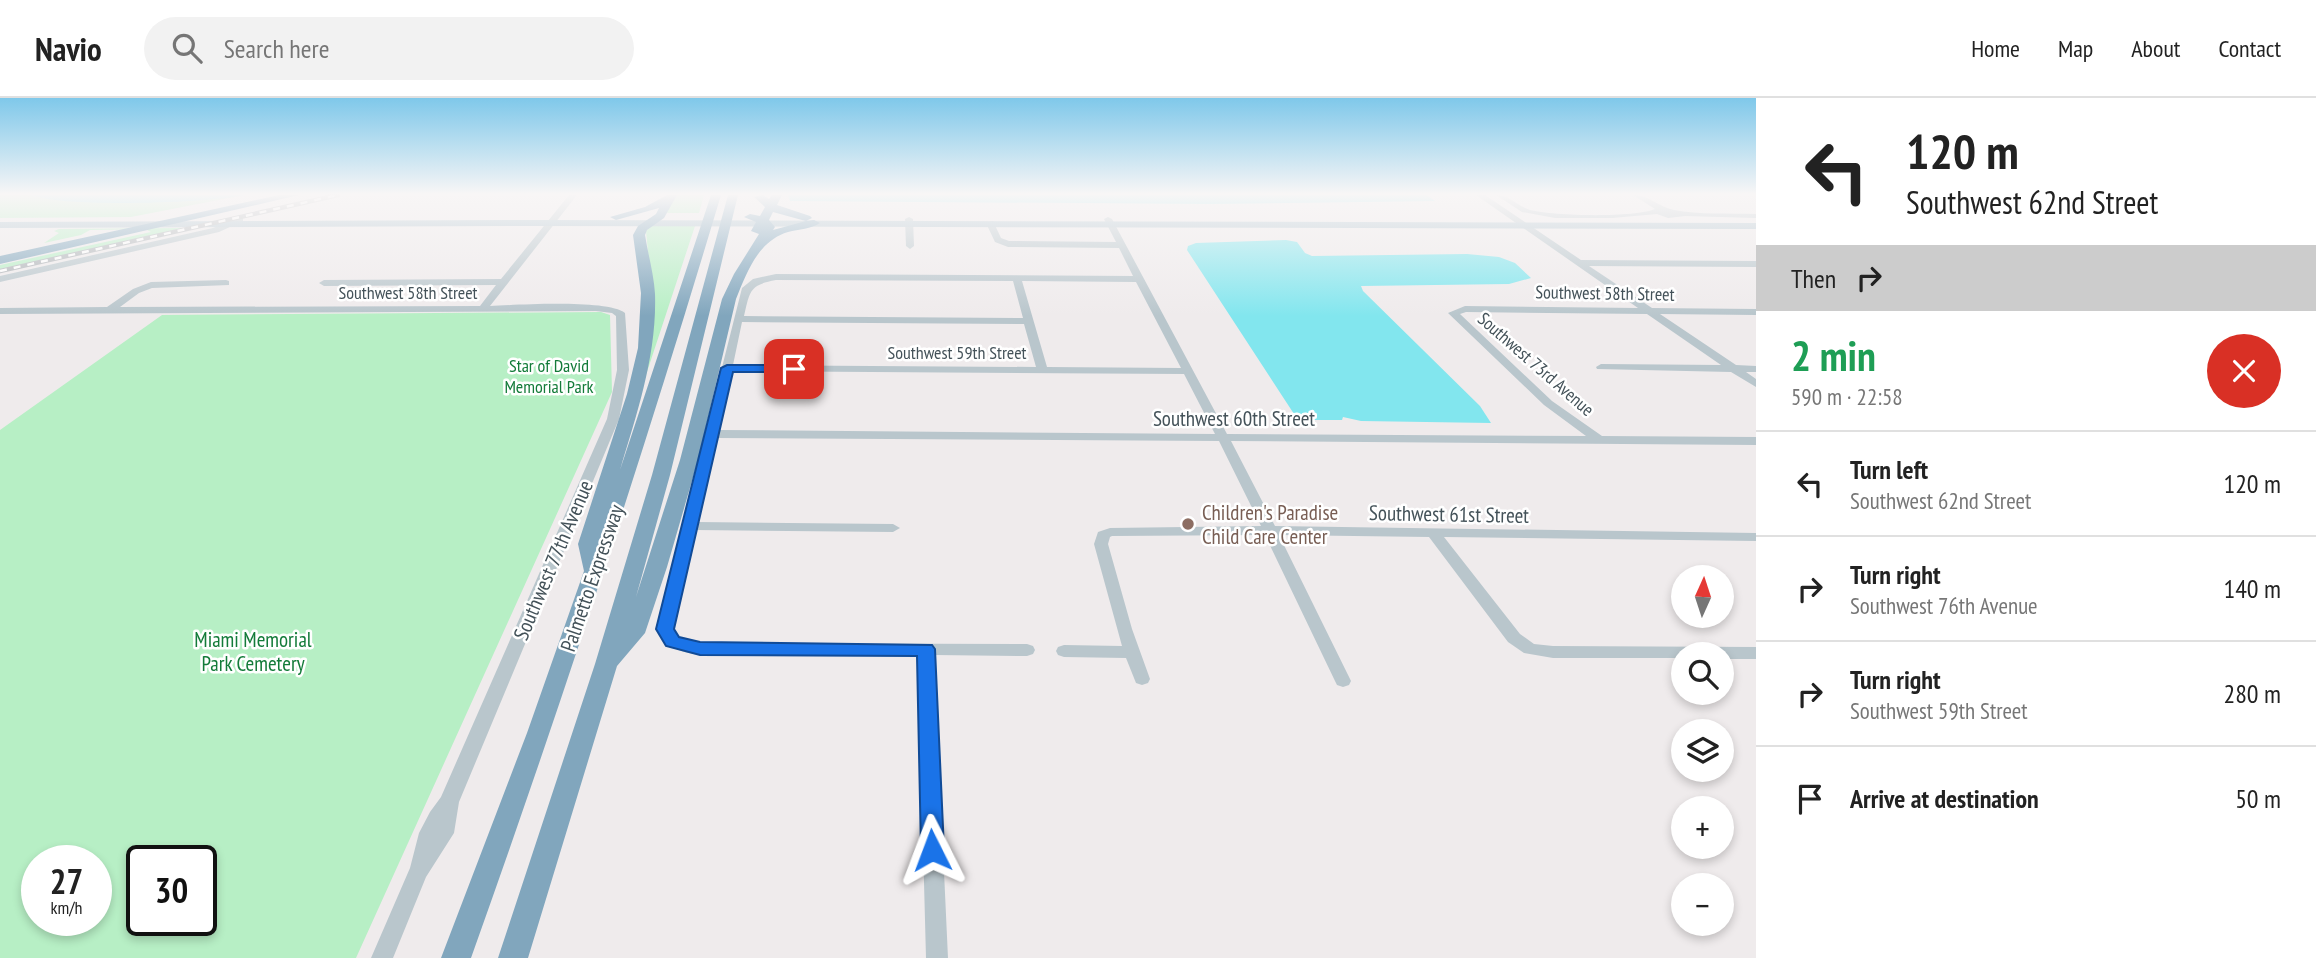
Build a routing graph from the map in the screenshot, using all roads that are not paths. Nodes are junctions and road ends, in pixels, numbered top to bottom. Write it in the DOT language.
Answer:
graph roads {
  1 [pos="91,235"];
  2 [pos="111,235"];
  3 [pos="182,235"];
  4 [pos="540,235"];
  5 [pos="650,235"];
  6 [pos="704,235"];
  7 [pos="726,235"];
  8 [pos="759,235"];
  9 [pos="760,235"];
  10 [pos="910,235"];
  11 [pos="995,235"];
  12 [pos="1116,235"];
  13 [pos="1538,235"];
  14 [pos="1121,245"];
  15 [pos="910,246"];
  16 [pos="0,258"];
  17 [pos="1580,263"];
  18 [pos="1756,264"];
  19 [pos="0,279"];
  20 [pos="1017,279"];
  21 [pos="1138,279"];
  22 [pos="503,282"];
  23 [pos="226,283"];
  24 [pos="324,283"];
  25 [pos="482,309"];
  26 [pos="1649,310"];
  27 [pos="108,311"];
  28 [pos="618,311"];
  29 [pos="1,312"];
  30 [pos="1454,312"];
  31 [pos="1756,312"];
  32 [pos="703,318"];
  33 [pos="738,319"];
  34 [pos="1029,321"];
  35 [pos="1601,367"];
  36 [pos="727,368"];
  37 [pos="1734,369"];
  38 [pos="1756,369"];
  39 [pos="1042,370"];
  40 [pos="1186,371"];
  41 [pos="1756,384"];
  42 [pos="712,434"];
  43 [pos="1222,438"];
  44 [pos="1599,440"];
  45 [pos="1756,441"];
  46 [pos="689,526"];
  47 [pos="893,528"];
  48 [pos="1271,532"];
  49 [pos="1434,534"];
  50 [pos="1756,537"];
  51 [pos="594,572"];
  52 [pos="926,649"];
  53 [pos="1027,650"];
  54 [pos="1064,651"];
  55 [pos="1131,652"];
  56 [pos="1756,653"];
  57 [pos="606,664"];
  58 [pos="1142,679"];
  59 [pos="1343,681"];
  60 [pos="382,958"];
  61 [pos="456,958"];
  62 [pos="513,958"];
  63 [pos="937,958"];
  1 -- 16 [label="highway"];
  2 -- 16 [label="highway"];
  3 -- 19 [label="street"];
  4 -- 22 [label="street"];
  5 -- 51 [label="highway"];
  6 -- 51 [label="highway, Palmetto Expressway"];
  7 -- 32 [label="highway, Palmetto Expressway"];
  8 -- 32 [label="highway"];
  9 -- 57 [label="highway"];
  10 -- 15 [label="street"];
  11 -- 14 [label="street"];
  12 -- 14 [label="street"];
  13 -- 17 [label="street"];
  14 -- 21 [label="street"];
  17 -- 18 [label="street"];
  17 -- 26 [label="street"];
  20 -- 21 [label="street"];
  20 -- 33 [label="street"];
  20 -- 34 [label="street"];
  21 -- 40 [label="street"];
  22 -- 24 [label="street"];
  22 -- 25 [label="street"];
  23 -- 27 [label="street"];
  25 -- 27 [label="street, Southwest 58th Street"];
  25 -- 28 [label="street, Southwest 58th Street"];
  26 -- 30 [label="street, Southwest 58th Street"];
  26 -- 31 [label="street, Southwest 58th Street"];
  26 -- 37 [label="street"];
  27 -- 29 [label="street, Southwest 58th Street"];
  28 -- 60 [label="street, Southwest 77th Avenue"];
  30 -- 44 [label="street, Southwest 73rd Avenue"];
  32 -- 57 [label="highway, Palmetto Expressway"];
  33 -- 34 [label="street"];
  33 -- 36 [label="street"];
  34 -- 39 [label="street"];
  35 -- 37 [label="street"];
  36 -- 39 [label="street, Southwest 59th Street"];
  36 -- 42 [label="street"];
  37 -- 38 [label="street"];
  37 -- 41 [label="street"];
  39 -- 40 [label="street, Southwest 59th Street"];
  40 -- 43 [label="street"];
  42 -- 43 [label="street, Southwest 60th Street"];
  42 -- 46 [label="street"];
  43 -- 44 [label="street, Southwest 60th Street"];
  43 -- 48 [label="street"];
  44 -- 45 [label="street, Southwest 60th Street"];
  46 -- 47 [label="street"];
  46 -- 52 [label="street"];
  48 -- 49 [label="street, Southwest 61st Street"];
  48 -- 55 [label="street, Southwest 61st Street"];
  48 -- 59 [label="street"];
  49 -- 50 [label="street, Southwest 61st Street"];
  49 -- 56 [label="street"];
  51 -- 61 [label="highway, Palmetto Expressway"];
  52 -- 53 [label="street"];
  52 -- 63 [label="street"];
  54 -- 55 [label="street"];
  55 -- 58 [label="street"];
  57 -- 62 [label="highway, Palmetto Expressway"];
}
